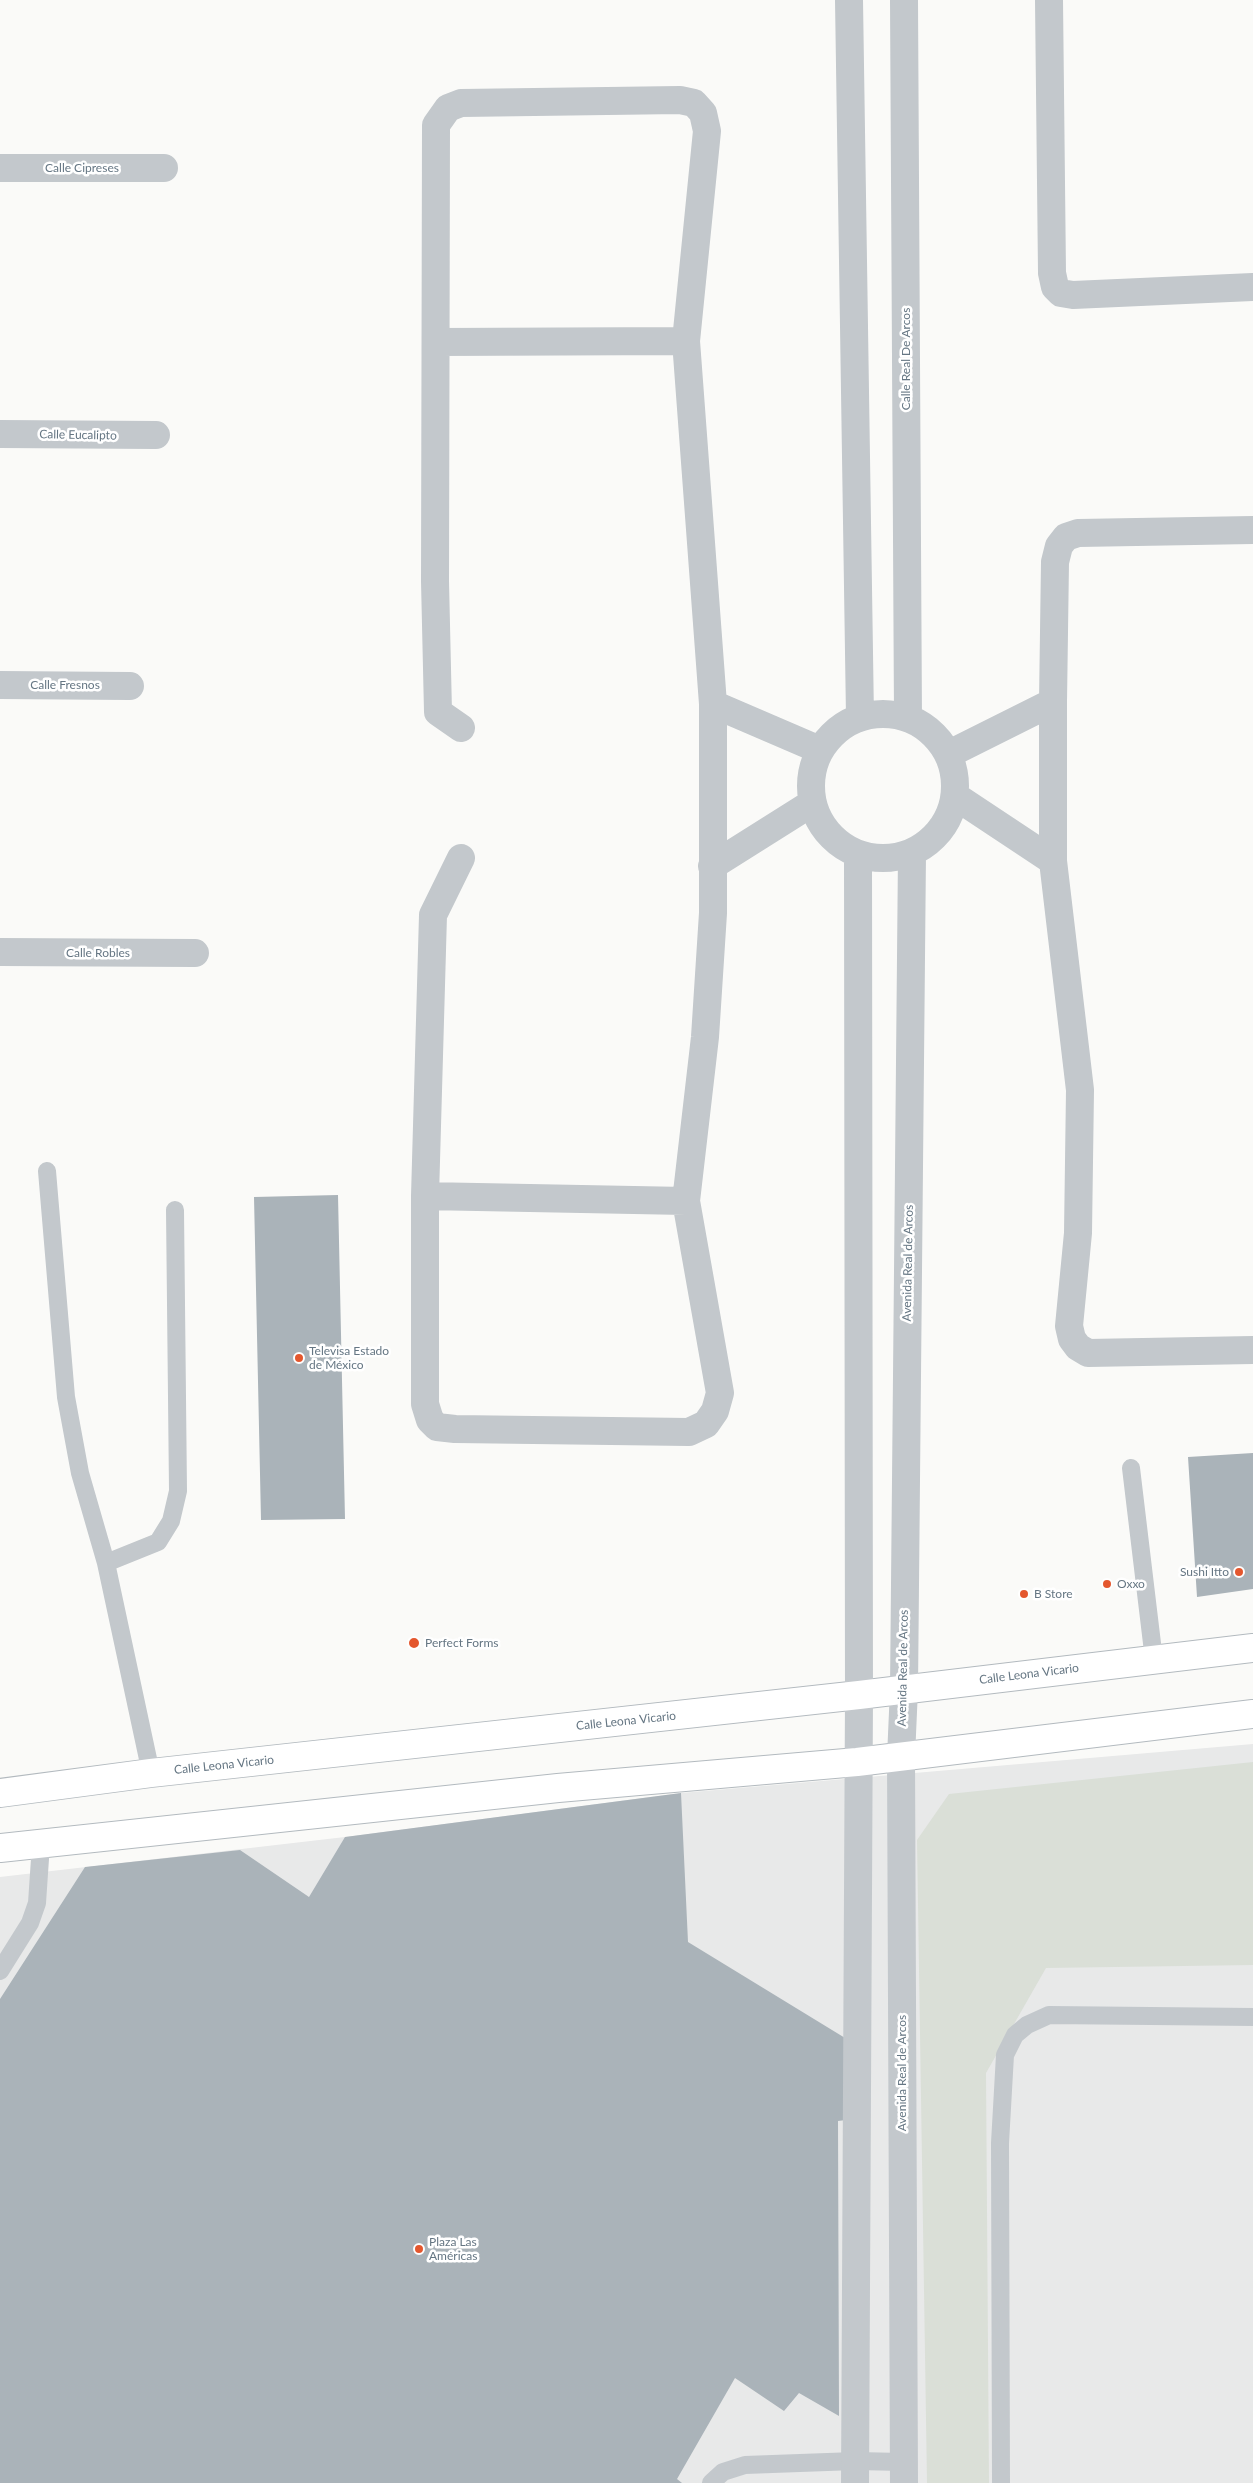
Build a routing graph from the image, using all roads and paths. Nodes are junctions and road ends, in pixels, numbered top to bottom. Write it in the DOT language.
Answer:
graph roads {
  1 [pos="849,0"];
  2 [pos="904,0"];
  3 [pos="1049,0"];
  4 [pos="0,168"];
  5 [pos="164,168"];
  6 [pos="1253,287"];
  7 [pos="686,341"];
  8 [pos="437,342"];
  9 [pos="0,434"];
  10 [pos="156,436"];
  11 [pos="1253,530"];
  12 [pos="0,685"];
  13 [pos="130,686"];
  14 [pos="1053,702"];
  15 [pos="713,704"];
  16 [pos="860,717"];
  17 [pos="908,718"];
  18 [pos="462,728"];
  19 [pos="820,750"];
  20 [pos="949,754"];
  21 [pos="955,796"];
  22 [pos="812,804"];
  23 [pos="912,853"];
  24 [pos="858,854"];
  25 [pos="461,858"];
  26 [pos="1053,861"];
  27 [pos="712,866"];
  28 [pos="0,952"];
  29 [pos="195,953"];
  30 [pos="47,1171"];
  31 [pos="425,1196"];
  32 [pos="686,1201"];
  33 [pos="175,1210"];
  34 [pos="1253,1350"];
  35 [pos="1131,1468"];
  36 [pos="106,1563"];
  37 [pos="1253,1648"];
  38 [pos="1154,1660"];
  39 [pos="904,1689"];
  40 [pos="859,1695"];
  41 [pos="1253,1714"];
  42 [pos="901,1757"];
  43 [pos="857,1762"];
  44 [pos="151,1773"];
  45 [pos="0,1793"];
  46 [pos="41,1844"];
  47 [pos="0,1848"];
  48 [pos="6,1952"];
  49 [pos="0,1972"];
  50 [pos="1253,2017"];
  51 [pos="855,2472"];
  52 [pos="904,2472"];
  53 [pos="711,2483"];
  54 [pos="1001,2483"];
  1 -- 16 [label="street"];
  2 -- 17 [label="street, Calle Real De Arcos"];
  3 -- 6 [label="street"];
  4 -- 5 [label="street, Calle Cipreses"];
  7 -- 8 [label="street"];
  7 -- 8 [label="street"];
  7 -- 15 [label="street"];
  8 -- 18 [label="street"];
  9 -- 10 [label="street, Calle Eucalipto"];
  11 -- 14 [label="street"];
  12 -- 13 [label="street, Calle Fresnos"];
  14 -- 20 [label="street"];
  14 -- 26 [label="street"];
  15 -- 19 [label="street"];
  15 -- 27 [label="street"];
  16 -- 17 [label="street"];
  16 -- 19 [label="street"];
  17 -- 20 [label="street"];
  19 -- 22 [label="street"];
  20 -- 21 [label="street"];
  21 -- 23 [label="street"];
  21 -- 26 [label="street"];
  22 -- 24 [label="street"];
  22 -- 27 [label="street"];
  23 -- 24 [label="street"];
  23 -- 39 [label="street, Avenida Real de Arcos"];
  24 -- 40 [label="street"];
  25 -- 31 [label="street"];
  26 -- 34 [label="street"];
  27 -- 32 [label="street"];
  28 -- 29 [label="street, Calle Robles"];
  30 -- 36 [label="lane"];
  31 -- 32 [label="street"];
  31 -- 32 [label="street"];
  33 -- 36 [label="lane"];
  35 -- 38 [label="lane"];
  36 -- 44 [label="lane"];
  37 -- 38 [label="main road, Calle Leona Vicario"];
  38 -- 39 [label="main road, Calle Leona Vicario"];
  39 -- 40 [label="main road, Calle Leona Vicario"];
  39 -- 42 [label="street, Avenida Real de Arcos"];
  40 -- 43 [label="street"];
  40 -- 44 [label="main road, Calle Leona Vicario"];
  41 -- 42 [label="main road"];
  42 -- 43 [label="main road"];
  42 -- 52 [label="street, Avenida Real de Arcos"];
  43 -- 46 [label="main road"];
  43 -- 51 [label="street"];
  44 -- 45 [label="main road, Calle Leona Vicario"];
  46 -- 47 [label="main road"];
  46 -- 48 [label="lane"];
  48 -- 49 [label="lane"];
  50 -- 54 [label="lane"];
  51 -- 52 [label="lane"];
  51 -- 53 [label="lane"];
}
